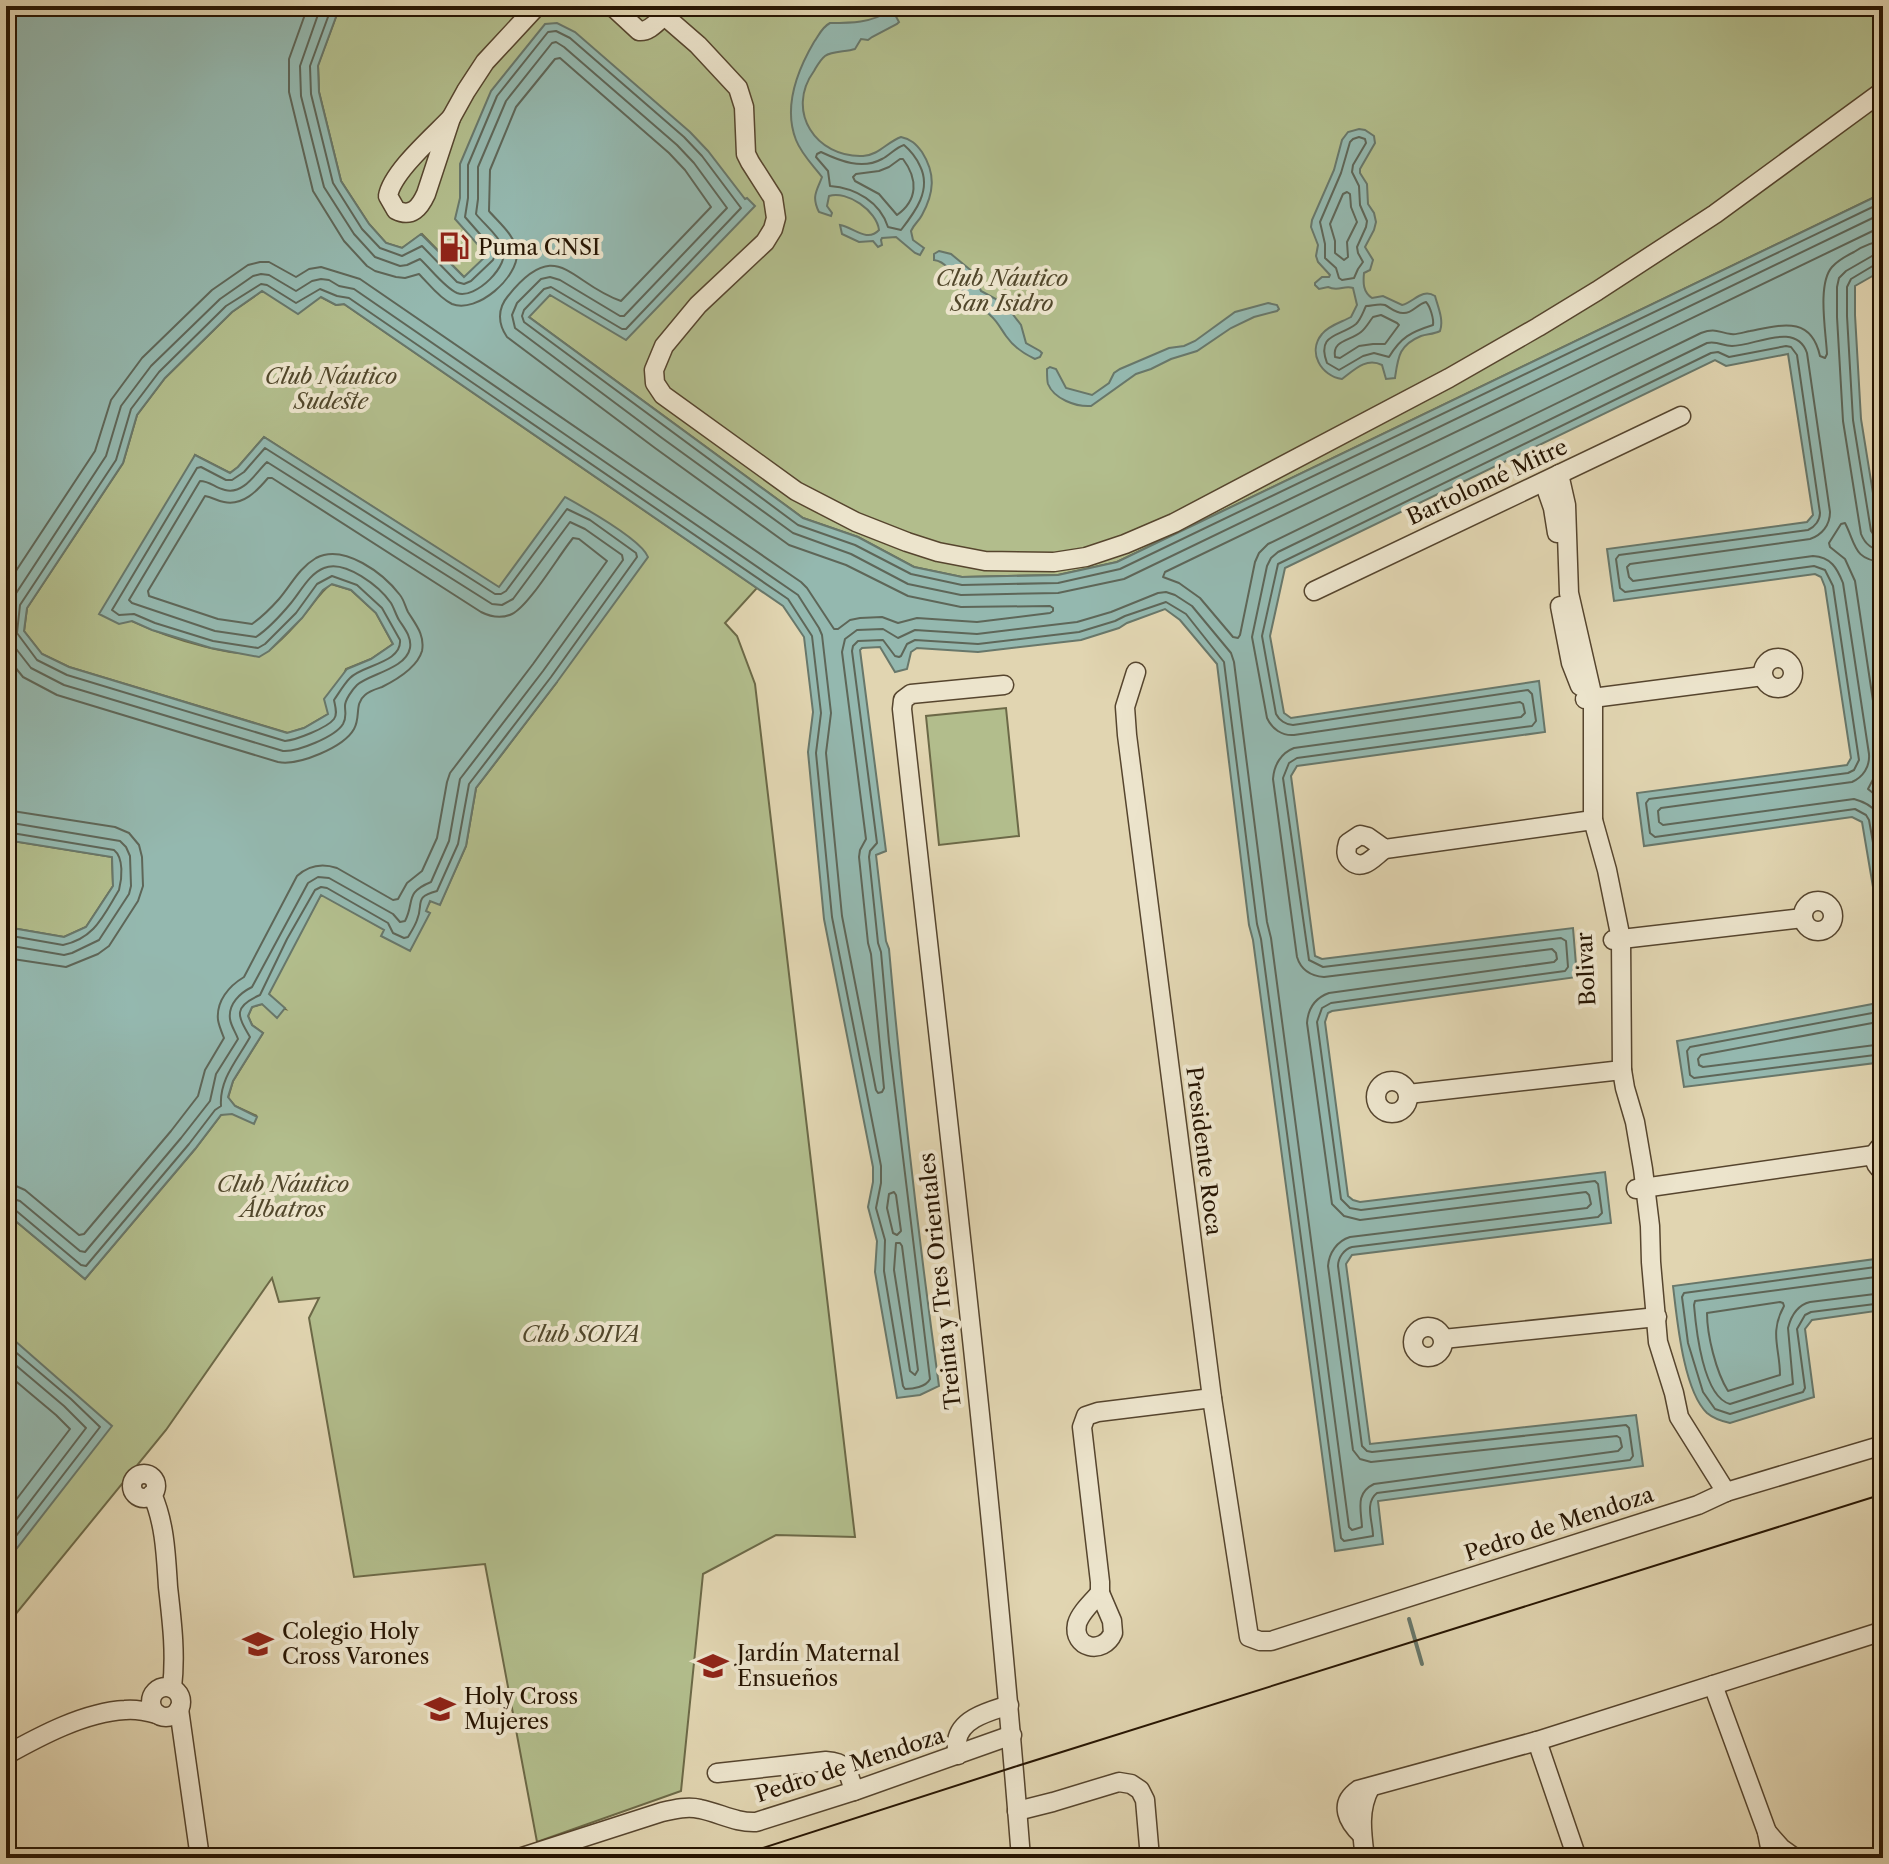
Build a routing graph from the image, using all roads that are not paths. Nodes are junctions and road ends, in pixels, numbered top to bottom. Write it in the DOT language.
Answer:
graph roads {
  1 [pos="537,6"];
  2 [pos="612,6"];
  3 [pos="659,11"];
  4 [pos="1883,91"];
  5 [pos="451,118"];
  6 [pos="1681,416"];
  7 [pos="1552,478"];
  8 [pos="1314,591"];
  9 [pos="1136,672"];
  10 [pos="1763,676"];
  11 [pos="1004,685"];
  12 [pos="1589,698"];
  13 [pos="1589,820"];
  14 [pos="1377,849"];
  15 [pos="1803,918"];
  16 [pos="1617,940"];
  17 [pos="1619,1070"];
  18 [pos="1408,1094"];
  19 [pos="1880,1157"];
  20 [pos="1641,1188"];
  21 [pos="1652,1317"];
  22 [pos="1443,1339"];
  23 [pos="1212,1398"];
  24 [pos="1883,1445"];
  25 [pos="1726,1492"];
  26 [pos="152,1494"];
  27 [pos="1100,1593"];
  28 [pos="1883,1631"];
  29 [pos="1249,1637"];
  30 [pos="1713,1685"];
  31 [pos="172,1688"];
  32 [pos="1009,1705"];
  33 [pos="166,1713"];
  34 [pos="1012,1735"];
  35 [pos="1537,1741"];
  36 [pos="6,1755"];
  37 [pos="958,1755"];
  38 [pos="717,1773"];
  39 [pos="854,1791"];
  40 [pos="1017,1811"];
  41 [pos="1767,1832"];
  42 [pos="200,1858"];
  43 [pos="519,1858"];
  44 [pos="1021,1858"];
  45 [pos="1150,1858"];
  46 [pos="1365,1858"];
  47 [pos="1577,1858"];
  48 [pos="1772,1858"];
  49 [pos="1795,1858"];
  1 -- 5 [label="street"];
  2 -- 3 [label="street"];
  3 -- 4 [label="street"];
  5 -- 5 [label="street"];
  6 -- 7 [label="street, Bartolomé Mitre"];
  7 -- 8 [label="street, Bartolomé Mitre"];
  7 -- 12 [label="street, Bolivar"];
  9 -- 23 [label="street, Presidente Roca"];
  10 -- 12 [label="street"];
  11 -- 32 [label="street, Treinta y Tres Orientales"];
  12 -- 13 [label="street, Bolivar"];
  13 -- 14 [label="street"];
  13 -- 16 [label="street, Bolivar"];
  15 -- 16 [label="street"];
  16 -- 17 [label="street, Bolivar"];
  17 -- 18 [label="street"];
  17 -- 20 [label="street, Bolivar"];
  19 -- 20 [label="street"];
  20 -- 21 [label="street, Bolivar"];
  21 -- 22 [label="street"];
  21 -- 25 [label="street, Bolivar"];
  23 -- 27 [label="street"];
  23 -- 29 [label="street, Presidente Roca"];
  24 -- 25 [label="street, Pedro de Mendoza"];
  25 -- 29 [label="street, Pedro de Mendoza"];
  26 -- 31 [label="street"];
  28 -- 30 [label="street"];
  30 -- 35 [label="street"];
  30 -- 41 [label="street"];
  31 -- 33 [label="street"];
  31 -- 33 [label="street"];
  32 -- 34 [label="street, Treinta y Tres Orientales"];
  32 -- 37 [label="street"];
  33 -- 36 [label="street"];
  33 -- 42 [label="street"];
  34 -- 37 [label="street, Pedro de Mendoza"];
  34 -- 40 [label="street, Treinta y Tres Orientales"];
  35 -- 46 [label="street"];
  35 -- 47 [label="street"];
  37 -- 39 [label="street, Pedro de Mendoza"];
  38 -- 39 [label="street"];
  39 -- 43 [label="street, Pedro de Mendoza"];
  40 -- 44 [label="street, Treinta y Tres Orientales"];
  40 -- 45 [label="street"];
  41 -- 48 [label="street"];
  41 -- 49 [label="street"];
}
